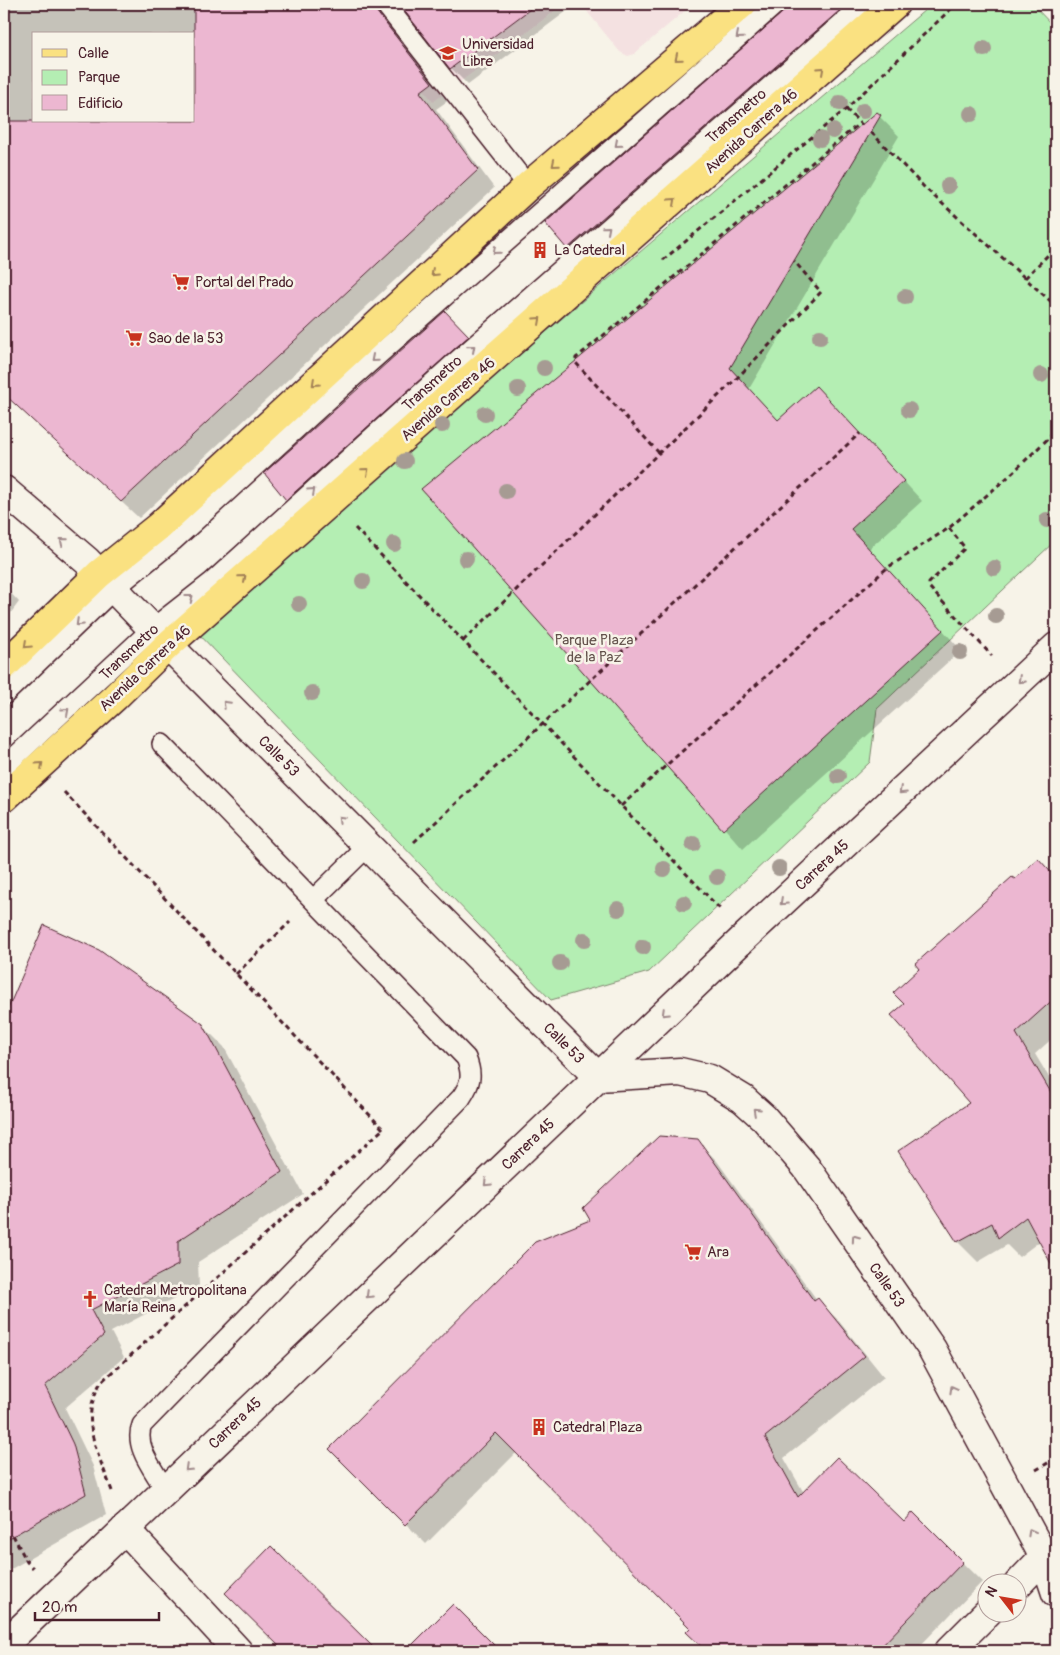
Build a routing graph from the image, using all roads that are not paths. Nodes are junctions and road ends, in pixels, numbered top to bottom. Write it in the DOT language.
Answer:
graph roads {
  1 [pos="385,4"];
  2 [pos="742,4"];
  3 [pos="776,4"];
  4 [pos="864,4"];
  5 [pos="895,4"];
  6 [pos="528,186"];
  7 [pos="4,490"];
  8 [pos="107,581"];
  9 [pos="160,637"];
  10 [pos="1056,647"];
  11 [pos="4,666"];
  12 [pos="4,695"];
  13 [pos="162,744"];
  14 [pos="4,767"];
  15 [pos="4,798"];
  16 [pos="368,846"];
  17 [pos="314,899"];
  18 [pos="598,1077"];
  19 [pos="165,1490"];
  20 [pos="126,1529"];
  21 [pos="1044,1557"];
  22 [pos="1028,1574"];
  23 [pos="1056,1593"];
  24 [pos="978,1622"];
  25 [pos="4,1644"];
  26 [pos="238,1651"];
  27 [pos="949,1651"];
  1 -- 6 [label="lane"];
  2 -- 6 [label="main road, one-way"];
  3 -- 8 [label="lane, one-way"];
  9 -- 4 [label="lane, Transmetro, one-way"];
  9 -- 5 [label="main road, Avenida Carrera 46, one-way"];
  6 -- 8 [label="main road, one-way"];
  8 -- 7 [label="street, Calle 53, one-way"];
  8 -- 9 [label="street, Calle 53"];
  8 -- 11 [label="main road, one-way"];
  8 -- 12 [label="lane, one-way"];
  14 -- 9 [label="lane, Transmetro, one-way"];
  15 -- 9 [label="main road, Avenida Carrera 46, one-way"];
  16 -- 9 [label="street, Calle 53, one-way"];
  10 -- 18 [label="street, Carrera 45, one-way"];
  13 -- 17 [label="lane"];
  16 -- 17 [label="lane"];
  16 -- 18 [label="street, Calle 53"];
  17 -- 19 [label="lane"];
  18 -- 19 [label="street, Carrera 45, one-way"];
  21 -- 18 [label="street, Calle 53, one-way"];
  19 -- 20 [label="street, Carrera 45"];
  20 -- 25 [label="street, Carrera 45"];
  20 -- 26 [label="street"];
  21 -- 22 [label="street"];
  21 -- 23 [label="street, Calle 53"];
  24 -- 27 [label="street"];
}
